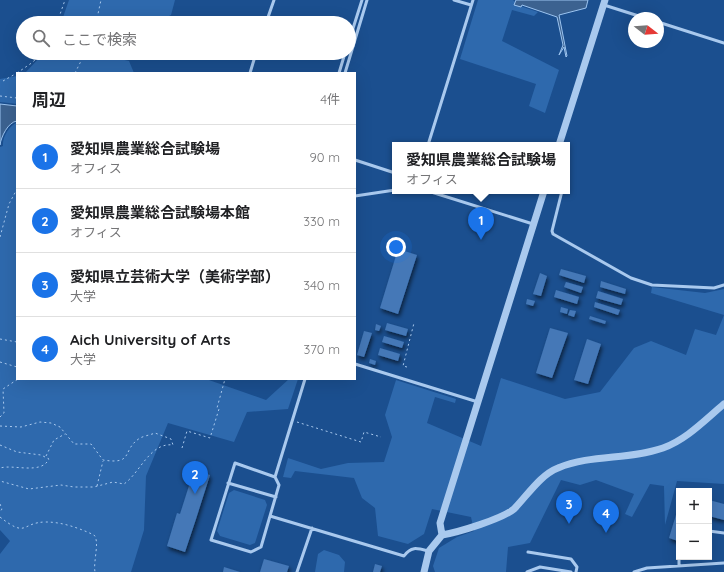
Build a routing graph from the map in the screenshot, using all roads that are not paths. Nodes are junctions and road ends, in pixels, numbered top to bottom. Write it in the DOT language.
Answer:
graph roads {
  1 [pos="274,0"];
  2 [pos="362,0"];
  3 [pos="367,0"];
  4 [pos="454,0"];
  5 [pos="473,0"];
  6 [pos="605,2"];
  7 [pos="471,6"];
  8 [pos="630,12"];
  9 [pos="268,16"];
  10 [pos="356,19"];
  11 [pos="664,24"];
  12 [pos="356,36"];
  13 [pos="724,43"];
  14 [pos="254,60"];
  15 [pos="343,60"];
  16 [pos="349,60"];
  17 [pos="250,72"];
  18 [pos="339,72"];
  19 [pos="345,72"];
  20 [pos="429,142"];
  21 [pos="559,142"];
  22 [pos="356,160"];
  23 [pos="392,172"];
  24 [pos="392,190"];
  25 [pos="438,194"];
  26 [pos="543,194"];
  27 [pos="561,194"];
  28 [pos="356,196"];
  29 [pos="533,224"];
  30 [pos="724,285"];
  31 [pos="356,364"];
  32 [pos="306,380"];
  33 [pos="478,402"];
  34 [pos="724,404"];
  35 [pos="275,477"];
  36 [pos="228,483"];
  37 [pos="276,497"];
  38 [pos="270,516"];
  39 [pos="312,528"];
  40 [pos="712,531"];
  41 [pos="724,533"];
  42 [pos="442,535"];
  43 [pos="429,551"];
  44 [pos="528,552"];
  45 [pos="679,560"];
  46 [pos="724,563"];
  47 [pos="679,566"];
  48 [pos="297,572"];
  49 [pos="424,572"];
  50 [pos="527,572"];
  51 [pos="571,572"];
  52 [pos="576,572"];
  53 [pos="634,572"];
  1 -- 9 [label="lane"];
  2 -- 10 [label="lane"];
  3 -- 12 [label="lane"];
  4 -- 7 [label="lane"];
  5 -- 7 [label="lane"];
  6 -- 8 [label="lane"];
  6 -- 21 [label="street"];
  7 -- 20 [label="lane"];
  11 -- 13 [label="lane"];
  14 -- 17 [label="lane"];
  15 -- 18 [label="lane"];
  16 -- 19 [label="lane"];
  22 -- 23 [label="lane"];
  24 -- 28 [label="lane"];
  25 -- 29 [label="lane"];
  26 -- 29 [label="street"];
  27 -- 30 [label="lane"];
  29 -- 33 [label="street"];
  31 -- 33 [label="lane"];
  32 -- 35 [label="lane"];
  33 -- 42 [label="street"];
  34 -- 42 [label="street"];
  35 -- 36 [label="lane"];
  35 -- 37 [label="lane"];
  36 -- 37 [label="lane"];
  36 -- 38 [label="lane"];
  37 -- 38 [label="lane"];
  38 -- 39 [label="lane"];
  39 -- 43 [label="lane"];
  39 -- 48 [label="lane"];
  40 -- 41 [label="lane"];
  42 -- 43 [label="street"];
  43 -- 49 [label="street"];
  44 -- 52 [label="lane"];
  45 -- 47 [label="lane"];
  46 -- 47 [label="lane"];
  47 -- 53 [label="lane"];
  50 -- 51 [label="lane"];
}
